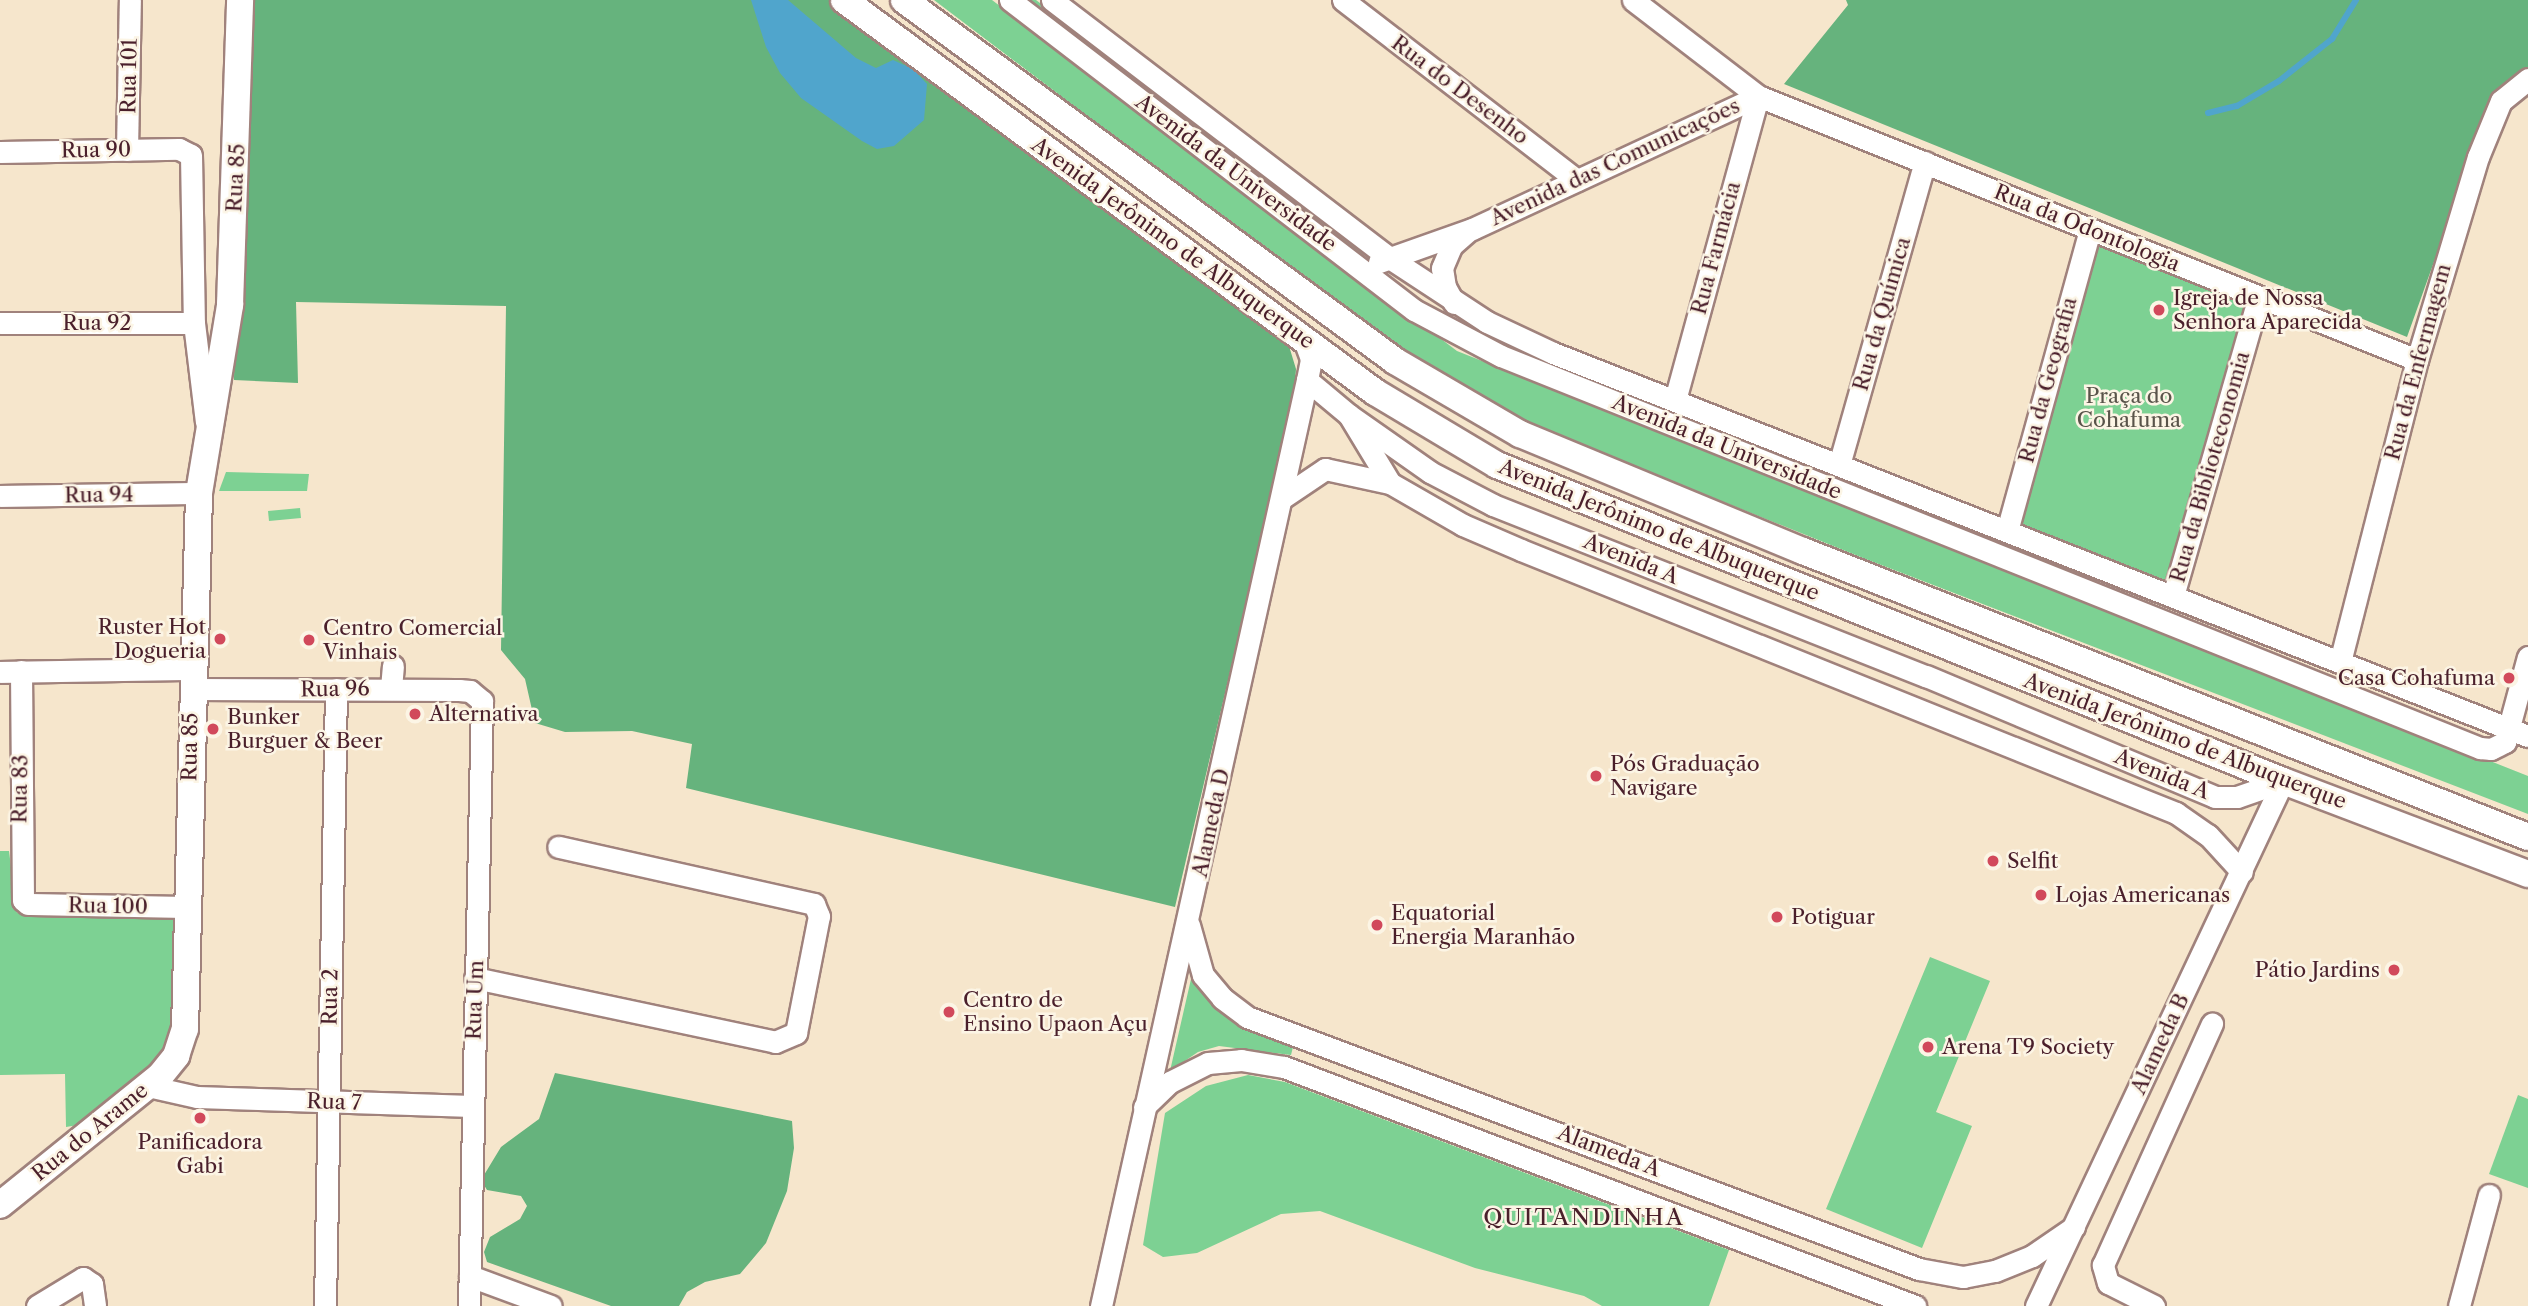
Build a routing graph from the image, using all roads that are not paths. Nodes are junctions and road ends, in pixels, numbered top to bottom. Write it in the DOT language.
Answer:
graph roads {
  1 [pos="240,0"];
  2 [pos="844,0"];
  3 [pos="904,0"];
  4 [pos="1010,0"];
  5 [pos="1052,0"];
  6 [pos="1343,0"];
  7 [pos="1633,0"];
  8 [pos="131,1"];
  9 [pos="1658,7"];
  10 [pos="2528,79"];
  11 [pos="1758,96"];
  12 [pos="127,150"];
  13 [pos="0,152"];
  14 [pos="191,155"];
  15 [pos="1925,162"];
  16 [pos="1577,180"];
  17 [pos="1472,229"];
  18 [pos="2090,229"];
  19 [pos="1388,257"];
  20 [pos="1367,274"];
  21 [pos="2259,297"];
  22 [pos="1455,305"];
  23 [pos="0,323"];
  24 [pos="194,323"];
  25 [pos="1437,324"];
  26 [pos="1304,340"];
  27 [pos="2417,360"];
  28 [pos="1307,380"];
  29 [pos="1675,400"];
  30 [pos="1349,415"];
  31 [pos="208,438"];
  32 [pos="1839,465"];
  33 [pos="1390,483"];
  34 [pos="199,493"];
  35 [pos="0,496"];
  36 [pos="1282,498"];
  37 [pos="2007,531"];
  38 [pos="2071,556"];
  39 [pos="2109,571"];
  40 [pos="2062,580"];
  41 [pos="2100,596"];
  42 [pos="2173,596"];
  43 [pos="2528,657"];
  44 [pos="2340,662"];
  45 [pos="393,666"];
  46 [pos="11,671"];
  47 [pos="1926,676"];
  48 [pos="191,679"];
  49 [pos="391,688"];
  50 [pos="336,689"];
  51 [pos="478,696"];
  52 [pos="1916,707"];
  53 [pos="2519,732"];
  54 [pos="2283,781"];
  55 [pos="2528,836"];
  56 [pos="10,843"];
  57 [pos="558,847"];
  58 [pos="2242,872"];
  59 [pos="2528,873"];
  60 [pos="28,904"];
  61 [pos="188,907"];
  62 [pos="1189,925"];
  63 [pos="475,978"];
  64 [pos="2212,1024"];
  65 [pos="176,1056"];
  66 [pos="148,1086"];
  67 [pos="197,1097"];
  68 [pos="328,1102"];
  69 [pos="472,1107"];
  70 [pos="1144,1107"];
  71 [pos="2490,1195"];
  72 [pos="0,1205"];
  73 [pos="2074,1227"];
  74 [pos="470,1276"];
  75 [pos="37,1306"];
  76 [pos="96,1306"];
  77 [pos="325,1306"];
  78 [pos="469,1306"];
  79 [pos="551,1306"];
  80 [pos="1101,1306"];
  81 [pos="1915,1306"];
  82 [pos="2036,1306"];
  83 [pos="2154,1306"];
  84 [pos="2459,1306"];
  1 -- 31 [label="main road, Rua 85"];
  2 -- 26 [label="main road, Avenida Jerônimo de Albuquerque"];
  3 -- 55 [label="main road, Avenida Jerônimo de Albuquerque"];
  4 -- 20 [label="street, Avenida da Universidade"];
  5 -- 19 [label="street, Avenida da Universidade"];
  6 -- 16 [label="street, Rua do Desenho"];
  7 -- 9 [label="street, Rua da Odontologia"];
  8 -- 12 [label="street, Rua 101"];
  9 -- 11 [label="street, Rua da Odontologia"];
  10 -- 27 [label="street, Rua da Enfermagem"];
  11 -- 15 [label="street, Rua da Odontologia"];
  11 -- 16 [label="street, Avenida das Comunicações"];
  11 -- 29 [label="street, Rua Farmácia"];
  12 -- 13 [label="street, Rua 90"];
  12 -- 14 [label="street, Rua 90"];
  14 -- 24 [label="street, Rua 85"];
  15 -- 18 [label="street, Rua da Odontologia"];
  15 -- 32 [label="street, Rua da Química"];
  16 -- 17 [label="street, Avenida das Comunicações"];
  17 -- 19 [label="street, Avenida das Comunicações"];
  17 -- 22 [label="street, Avenida das Comunicações"];
  18 -- 21 [label="street, Rua da Odontologia"];
  18 -- 37 [label="street, Rua da Geografia"];
  19 -- 20 [label="street"];
  19 -- 22 [label="street, Avenida da Universidade"];
  20 -- 25 [label="street, Avenida da Universidade"];
  21 -- 27 [label="street, Rua da Odontologia"];
  21 -- 42 [label="street, Rua da Biblioteconomia"];
  22 -- 25 [label="street"];
  22 -- 29 [label="street, Avenida da Universidade"];
  23 -- 24 [label="street, Rua 92"];
  24 -- 31 [label="street, Rua 85"];
  25 -- 40 [label="street, Avenida da Universidade"];
  26 -- 28 [label="street, Alameda D"];
  26 -- 54 [label="main road, Avenida Jerônimo de Albuquerque"];
  27 -- 44 [label="street, Rua da Enfermagem"];
  28 -- 30 [label="street, Avenida A"];
  28 -- 36 [label="street, Alameda D"];
  29 -- 32 [label="street, Avenida da Universidade"];
  30 -- 33 [label="street, Avenida A"];
  30 -- 47 [label="street, Avenida A"];
  31 -- 34 [label="main road, Rua 85"];
  32 -- 37 [label="street, Avenida da Universidade"];
  33 -- 36 [label="street, Avenida A"];
  33 -- 52 [label="street, Avenida A"];
  34 -- 35 [label="street, Rua 94"];
  34 -- 48 [label="main road, Rua 85"];
  36 -- 62 [label="street, Alameda D"];
  37 -- 38 [label="street, Avenida da Universidade"];
  38 -- 39 [label="street, Avenida da Universidade"];
  38 -- 40 [label="street"];
  39 -- 41 [label="street"];
  39 -- 42 [label="street, Avenida da Universidade"];
  40 -- 41 [label="street, Avenida da Universidade"];
  41 -- 53 [label="street, Avenida da Universidade"];
  42 -- 44 [label="street, Avenida da Universidade"];
  43 -- 53 [label="street"];
  44 -- 53 [label="street, Avenida da Universidade"];
  45 -- 49 [label="street"];
  46 -- 48 [label="street, Rua 96"];
  46 -- 56 [label="street, Rua 83"];
  47 -- 52 [label="street"];
  47 -- 54 [label="street, Avenida A"];
  48 -- 50 [label="street, Rua 96"];
  48 -- 61 [label="main road, Rua 85"];
  49 -- 50 [label="street, Rua 96"];
  49 -- 51 [label="street, Rua 96"];
  50 -- 68 [label="street, Rua 2"];
  51 -- 63 [label="street, Rua Um"];
  52 -- 58 [label="street, Avenida A"];
  54 -- 58 [label="street, Alameda B"];
  54 -- 59 [label="main road, Avenida Jerônimo de Albuquerque"];
  56 -- 60 [label="street, Rua 83"];
  57 -- 63 [label="street"];
  58 -- 73 [label="street, Alameda B"];
  60 -- 61 [label="street, Rua 100"];
  61 -- 65 [label="main road, Rua 85"];
  62 -- 70 [label="street, Alameda D"];
  62 -- 73 [label="street, Alameda A"];
  63 -- 69 [label="street, Rua Um"];
  64 -- 83 [label="street"];
  65 -- 66 [label="main road, Rua do Arame"];
  65 -- 67 [label="street"];
  66 -- 67 [label="street, Rua 7"];
  66 -- 72 [label="main road, Rua do Arame"];
  67 -- 68 [label="street, Rua 7"];
  68 -- 69 [label="street, Rua 7"];
  68 -- 77 [label="street, Rua 2"];
  69 -- 74 [label="street, Rua Um"];
  70 -- 80 [label="street, Alameda D"];
  70 -- 81 [label="street, Alameda A"];
  71 -- 84 [label="street"];
  73 -- 82 [label="street, Alameda B"];
  74 -- 78 [label="street, Rua Um"];
  74 -- 79 [label="street"];
  75 -- 76 [label="street"];
}
